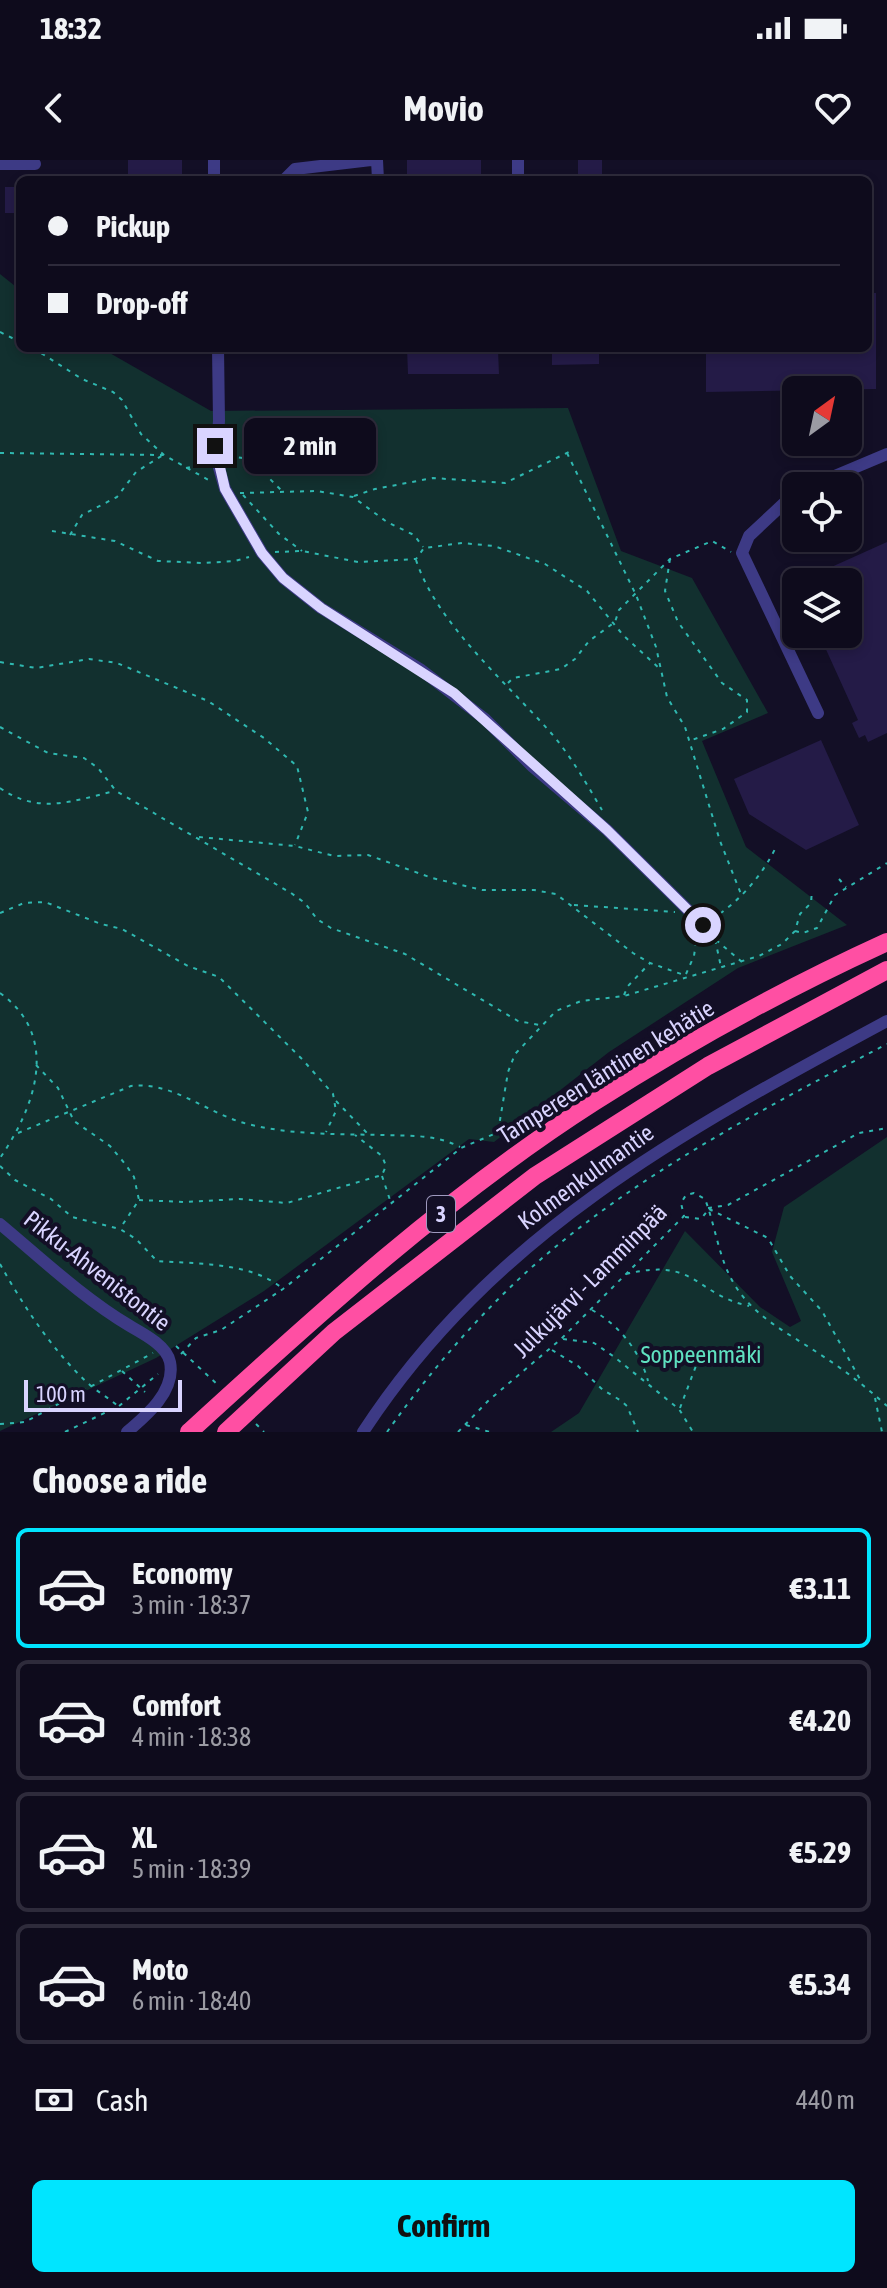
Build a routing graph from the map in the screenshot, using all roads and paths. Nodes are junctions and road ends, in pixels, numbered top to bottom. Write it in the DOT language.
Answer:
graph roads {
  1 [pos="371,160"];
  2 [pos="0,164"];
  3 [pos="35,164"];
  4 [pos="288,176"];
  5 [pos="39,352"];
  6 [pos="218,352"];
  7 [pos="573,450"];
  8 [pos="215,452"];
  9 [pos="0,453"];
  10 [pos="567,453"];
  11 [pos="887,454"];
  12 [pos="164,455"];
  13 [pos="185,469"];
  14 [pos="844,472"];
  15 [pos="225,489"];
  16 [pos="281,490"];
  17 [pos="243,494"];
  18 [pos="353,497"];
  19 [pos="782,505"];
  20 [pos="52,531"];
  21 [pos="70,535"];
  22 [pos="424,548"];
  23 [pos="302,551"];
  24 [pos="262,553"];
  25 [pos="744,558"];
  26 [pos="416,559"];
  27 [pos="670,559"];
  28 [pos="636,595"];
  29 [pos="615,622"];
  30 [pos="0,662"];
  31 [pos="659,668"];
  32 [pos="507,684"];
  33 [pos="818,713"];
  34 [pos="0,727"];
  35 [pos="688,741"];
  36 [pos="0,788"];
  37 [pos="116,791"];
  38 [pos="607,830"];
  39 [pos="198,837"];
  40 [pos="295,846"];
  41 [pos="776,847"];
  42 [pos="887,863"];
  43 [pos="839,879"];
  44 [pos="846,887"];
  45 [pos="812,890"];
  46 [pos="741,894"];
  47 [pos="573,905"];
  48 [pos="685,911"];
  49 [pos="0,913"];
  50 [pos="703,925"];
  51 [pos="795,931"];
  52 [pos="715,939"];
  53 [pos="887,942"];
  54 [pos="650,963"];
  55 [pos="742,963"];
  56 [pos="721,969"];
  57 [pos="887,970"];
  58 [pos="685,976"];
  59 [pos="0,993"];
  60 [pos="624,996"];
  61 [pos="887,1021"];
  62 [pos="540,1025"];
  63 [pos="887,1044"];
  64 [pos="36,1065"];
  65 [pos="336,1101"];
  66 [pos="70,1113"];
  67 [pos="887,1128"];
  68 [pos="18,1133"];
  69 [pos="326,1134"];
  70 [pos="354,1134"];
  71 [pos="369,1135"];
  72 [pos="461,1148"];
  73 [pos="0,1158"];
  74 [pos="0,1166"];
  75 [pos="382,1175"];
  76 [pos="139,1200"];
  77 [pos="391,1202"];
  78 [pos="708,1208"];
  79 [pos="684,1216"];
  80 [pos="0,1224"];
  81 [pos="120,1229"];
  82 [pos="0,1264"];
  83 [pos="626,1274"];
  84 [pos="283,1289"];
  85 [pos="750,1306"];
  86 [pos="591,1310"];
  87 [pos="561,1339"];
  88 [pos="162,1348"];
  89 [pos="551,1349"];
  90 [pos="702,1350"];
  91 [pos="170,1361"];
  92 [pos="121,1370"];
  93 [pos="648,1382"];
  94 [pos="862,1383"];
  95 [pos="92,1386"];
  96 [pos="144,1391"];
  97 [pos="875,1395"];
  98 [pos="887,1406"];
  99 [pos="120,1408"];
  100 [pos="679,1409"];
  101 [pos="0,1424"];
  102 [pos="465,1425"];
  103 [pos="65,1432"];
  104 [pos="127,1432"];
  105 [pos="189,1432"];
  106 [pos="226,1432"];
  107 [pos="363,1432"];
  108 [pos="387,1432"];
  109 [pos="458,1432"];
  110 [pos="490,1432"];
  111 [pos="638,1432"];
  112 [pos="693,1432"];
  113 [pos="882,1432"];
  1 -- 4 [label="street"];
  2 -- 3 [label="street"];
  5 -- 12 [label="path"];
  6 -- 8 [label="street"];
  7 -- 10 [label="path"];
  8 -- 13 [label="path"];
  8 -- 15 [label="street"];
  8 -- 16 [label="path"];
  9 -- 12 [label="path"];
  10 -- 18 [label="path"];
  10 -- 28 [label="path"];
  11 -- 14 [label="street"];
  12 -- 13 [label="path"];
  12 -- 21 [label="path"];
  13 -- 15 [label="path"];
  15 -- 17 [label="path"];
  15 -- 24 [label="street"];
  16 -- 17 [label="path"];
  16 -- 18 [label="path"];
  17 -- 23 [label="path"];
  18 -- 22 [label="path"];
  19 -- 25 [label="street"];
  20 -- 21 [label="path"];
  21 -- 24 [label="path"];
  22 -- 26 [label="path"];
  22 -- 29 [label="path"];
  23 -- 24 [label="path"];
  23 -- 26 [label="path"];
  24 -- 38 [label="street"];
  25 -- 27 [label="path"];
  25 -- 33 [label="street"];
  26 -- 32 [label="path"];
  27 -- 28 [label="path"];
  27 -- 35 [label="path"];
  28 -- 29 [label="path"];
  28 -- 31 [label="path"];
  29 -- 31 [label="path"];
  29 -- 32 [label="path"];
  30 -- 40 [label="path"];
  31 -- 35 [label="path"];
  32 -- 38 [label="path"];
  34 -- 37 [label="path"];
  35 -- 46 [label="path"];
  36 -- 37 [label="path"];
  37 -- 39 [label="path"];
  38 -- 48 [label="street"];
  39 -- 40 [label="path"];
  39 -- 62 [label="path"];
  40 -- 47 [label="path"];
  41 -- 46 [label="path"];
  42 -- 44 [label="path"];
  43 -- 44 [label="path"];
  44 -- 51 [label="path"];
  45 -- 51 [label="path"];
  46 -- 50 [label="path"];
  47 -- 48 [label="path"];
  47 -- 54 [label="path"];
  48 -- 50 [label="street"];
  49 -- 65 [label="path"];
  50 -- 52 [label="path"];
  50 -- 58 [label="path"];
  51 -- 55 [label="path"];
  52 -- 55 [label="path"];
  52 -- 56 [label="path"];
  53 -- 105 [label="highway, Tampereen läntinen kehätie / 3"];
  54 -- 58 [label="path"];
  54 -- 60 [label="path"];
  55 -- 56 [label="path"];
  56 -- 58 [label="path"];
  57 -- 106 [label="highway, Tampereen läntinen kehätie / 3"];
  58 -- 60 [label="path"];
  59 -- 64 [label="path"];
  60 -- 62 [label="path"];
  61 -- 107 [label="street, Kolmenkulmantie"];
  62 -- 72 [label="path"];
  63 -- 108 [label="path"];
  64 -- 66 [label="path"];
  64 -- 68 [label="path"];
  65 -- 69 [label="path"];
  65 -- 71 [label="path"];
  66 -- 68 [label="path"];
  66 -- 69 [label="path"];
  66 -- 76 [label="path"];
  67 -- 78 [label="path"];
  68 -- 73 [label="path"];
  69 -- 70 [label="path"];
  70 -- 71 [label="path"];
  70 -- 75 [label="path"];
  71 -- 72 [label="path"];
  72 -- 77 [label="path"];
  74 -- 81 [label="path"];
  75 -- 76 [label="path"];
  75 -- 77 [label="path"];
  76 -- 81 [label="path"];
  77 -- 84 [label="path"];
  78 -- 79 [label="path"];
  78 -- 79 [label="path, Julkujärvi - Lamminpää"];
  78 -- 85 [label="path"];
  78 -- 94 [label="path"];
  79 -- 83 [label="path, Julkujärvi - Lamminpää"];
  80 -- 88 [label="street, Pikku-Ahvenistontie"];
  81 -- 84 [label="path"];
  82 -- 95 [label="path"];
  83 -- 85 [label="path"];
  83 -- 86 [label="path, Julkujärvi - Lamminpää"];
  84 -- 91 [label="path"];
  85 -- 94 [label="path"];
  86 -- 87 [label="path, Julkujärvi - Lamminpää"];
  86 -- 93 [label="path"];
  87 -- 89 [label="path, Julkujärvi - Lamminpää"];
  87 -- 93 [label="path"];
  88 -- 91 [label="street, Pikku-Ahvenistontie"];
  88 -- 92 [label="path"];
  89 -- 102 [label="path, Julkujärvi - Lamminpää"];
  89 -- 111 [label="path"];
  90 -- 100 [label="path"];
  91 -- 96 [label="path"];
  91 -- 104 [label="street, Pikku-Ahvenistontie"];
  92 -- 95 [label="path"];
  92 -- 96 [label="path"];
  93 -- 100 [label="path"];
  94 -- 97 [label="path"];
  95 -- 99 [label="path"];
  95 -- 101 [label="path"];
  96 -- 99 [label="path"];
  97 -- 98 [label="path"];
  97 -- 113 [label="path"];
  99 -- 103 [label="path"];
  100 -- 112 [label="path"];
  102 -- 109 [label="path, Julkujärvi - Lamminpää"];
  102 -- 110 [label="path"];
}
